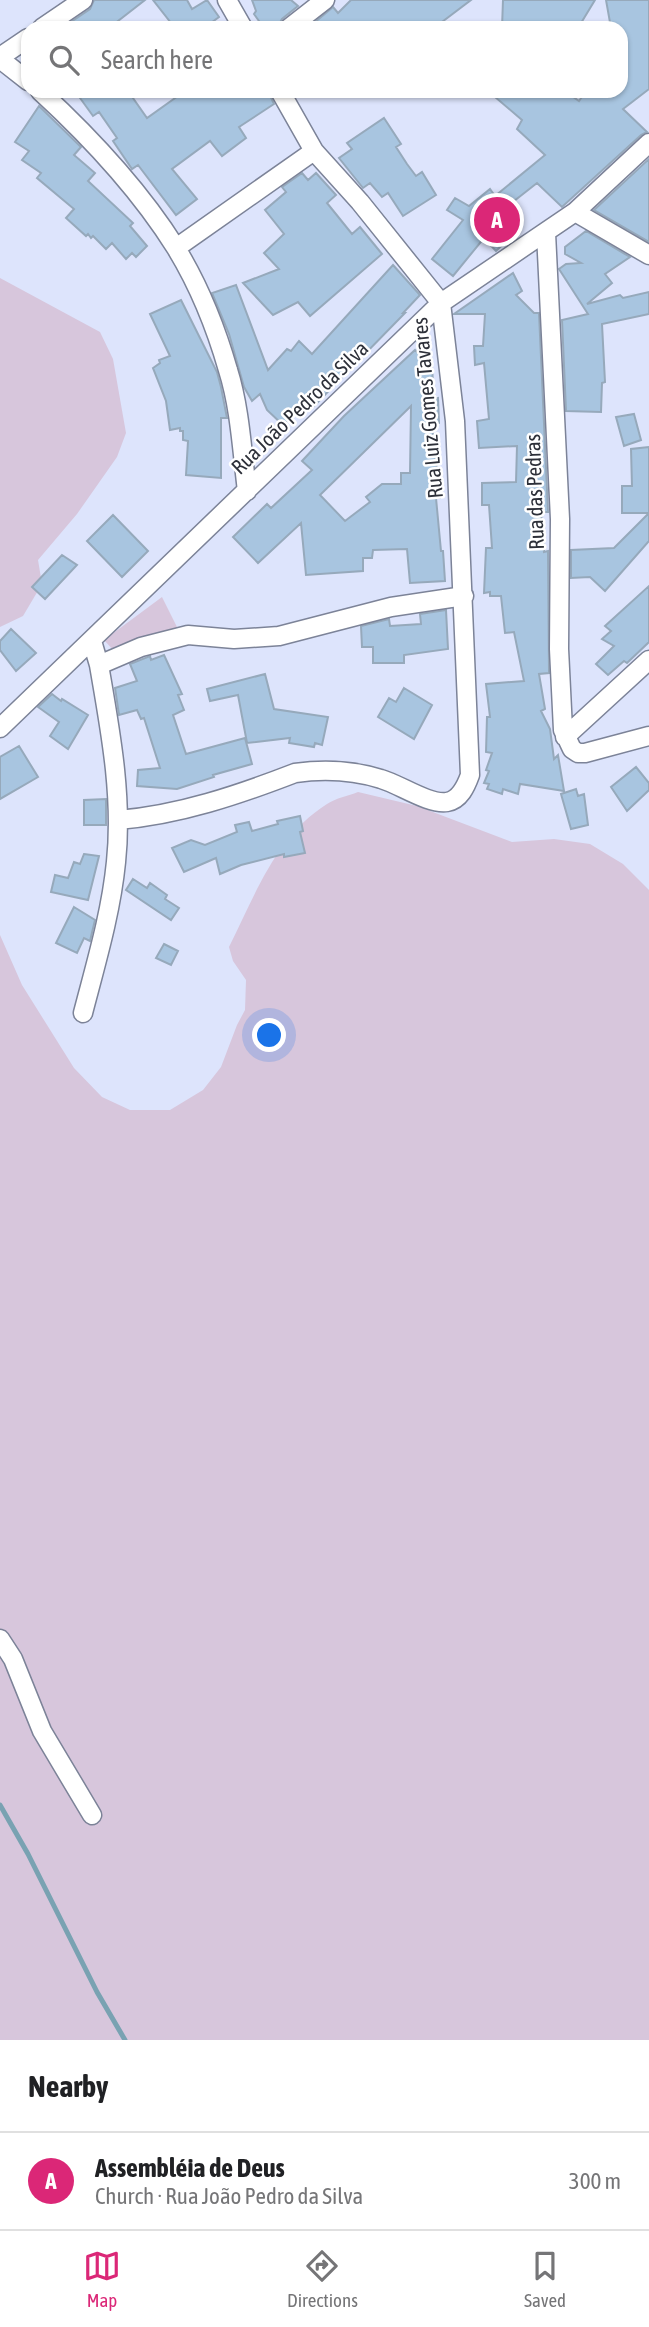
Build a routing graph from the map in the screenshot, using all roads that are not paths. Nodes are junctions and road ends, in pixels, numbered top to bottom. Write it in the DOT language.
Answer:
graph roads {
  1 [pos="83,0"];
  2 [pos="227,0"];
  3 [pos="325,0"];
  4 [pos="52,21"];
  5 [pos="239,21"];
  6 [pos="298,21"];
  7 [pos="21,43"];
  8 [pos="0,58"];
  9 [pos="21,75"];
  10 [pos="47,98"];
  11 [pos="284,98"];
  12 [pos="649,143"];
  13 [pos="314,151"];
  14 [pos="575,212"];
  15 [pos="546,233"];
  16 [pos="176,248"];
  17 [pos="649,255"];
  18 [pos="441,303"];
  19 [pos="247,491"];
  20 [pos="464,596"];
  21 [pos="93,641"];
  22 [pos="649,660"];
  23 [pos="99,665"];
  24 [pos="0,728"];
  25 [pos="649,736"];
  26 [pos="569,743"];
  27 [pos="118,820"];
  28 [pos="83,1013"];
  29 [pos="0,1639"];
  30 [pos="92,1815"];
  1 -- 4 [label="street"];
  2 -- 5 [label="street"];
  3 -- 6 [label="street"];
  7 -- 8 [label="street"];
  8 -- 9 [label="street"];
  10 -- 16 [label="street"];
  11 -- 13 [label="street, Rua Luiz Gomes Tavares"];
  12 -- 14 [label="street, Rua João Pedro da Silva"];
  13 -- 16 [label="street"];
  13 -- 18 [label="street, Rua Luiz Gomes Tavares"];
  14 -- 15 [label="street, Rua João Pedro da Silva"];
  14 -- 17 [label="street"];
  15 -- 18 [label="street, Rua João Pedro da Silva"];
  15 -- 26 [label="street, Rua das Pedras"];
  16 -- 19 [label="street"];
  18 -- 19 [label="street, Rua João Pedro da Silva"];
  18 -- 20 [label="street, Rua Luiz Gomes Tavares"];
  19 -- 21 [label="street, Rua João Pedro da Silva"];
  20 -- 23 [label="street"];
  20 -- 27 [label="street, Rua Luiz Gomes Tavares"];
  21 -- 23 [label="street"];
  21 -- 24 [label="street, Rua João Pedro da Silva"];
  22 -- 26 [label="street"];
  23 -- 27 [label="street"];
  25 -- 26 [label="street"];
  27 -- 28 [label="street"];
  29 -- 30 [label="street"];
}
